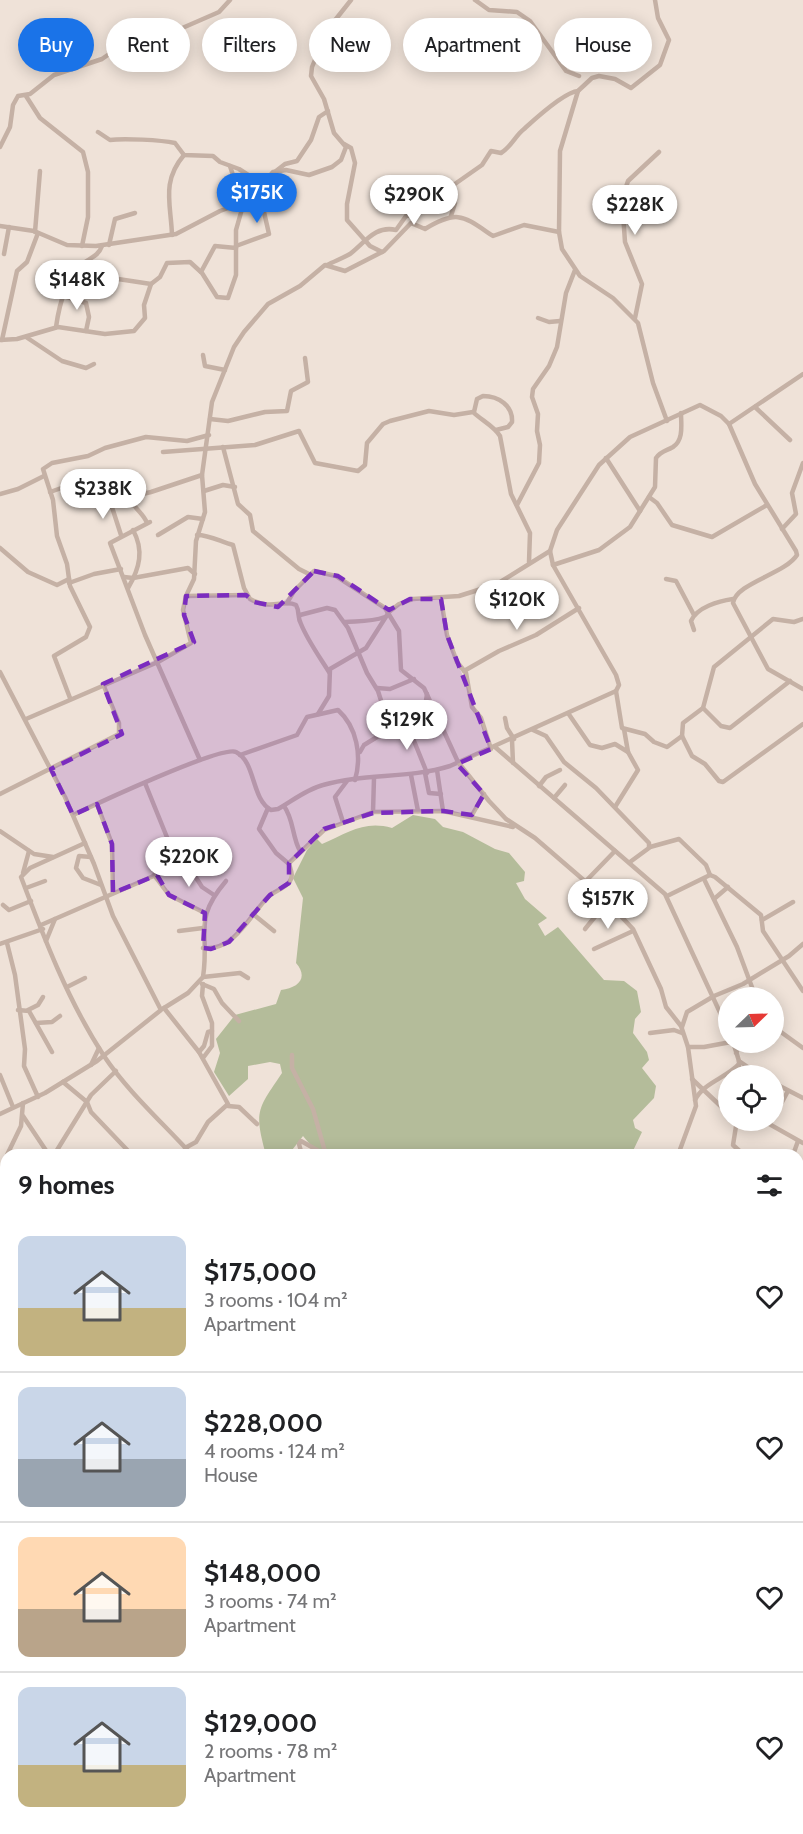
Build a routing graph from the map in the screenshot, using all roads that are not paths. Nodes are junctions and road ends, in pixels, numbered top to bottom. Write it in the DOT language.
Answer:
graph roads {
  1 [pos="230,0"];
  2 [pos="351,0"];
  3 [pos="475,0"];
  4 [pos="655,0"];
  5 [pos="579,76"];
  6 [pos="578,91"];
  7 [pos="26,96"];
  8 [pos="328,111"];
  9 [pos="98,132"];
  10 [pos="344,144"];
  11 [pos="0,147"];
  12 [pos="659,152"];
  13 [pos="184,155"];
  14 [pos="230,166"];
  15 [pos="40,171"];
  16 [pos="276,171"];
  17 [pos="260,189"];
  18 [pos="451,191"];
  19 [pos="243,203"];
  20 [pos="135,213"];
  21 [pos="451,216"];
  22 [pos="0,226"];
  23 [pos="9,227"];
  24 [pos="559,232"];
  25 [pos="36,233"];
  26 [pos="172,235"];
  27 [pos="364,241"];
  28 [pos="110,245"];
  29 [pos="81,246"];
  30 [pos="102,246"];
  31 [pos="236,247"];
  32 [pos="382,252"];
  33 [pos="4,254"];
  34 [pos="327,265"];
  35 [pos="78,269"];
  36 [pos="575,270"];
  37 [pos="201,272"];
  38 [pos="151,284"];
  39 [pos="64,296"];
  40 [pos="538,318"];
  41 [pos="635,318"];
  42 [pos="560,321"];
  43 [pos="56,327"];
  44 [pos="86,331"];
  45 [pos="25,337"];
  46 [pos="1,340"];
  47 [pos="203,355"];
  48 [pos="305,358"];
  49 [pos="94,364"];
  50 [pos="225,370"];
  51 [pos="803,374"];
  52 [pos="755,407"];
  53 [pos="474,412"];
  54 [pos="681,413"];
  55 [pos="210,419"];
  56 [pos="667,421"];
  57 [pos="729,424"];
  58 [pos="496,430"];
  59 [pos="208,435"];
  60 [pos="790,440"];
  61 [pos="207,447"];
  62 [pos="223,447"];
  63 [pos="163,452"];
  64 [pos="606,458"];
  65 [pos="803,463"];
  66 [pos="202,475"];
  67 [pos="44,476"];
  68 [pos="115,477"];
  69 [pos="90,478"];
  70 [pos="235,487"];
  71 [pos="204,491"];
  72 [pos="50,492"];
  73 [pos="0,494"];
  74 [pos="130,496"];
  75 [pos="649,497"];
  76 [pos="118,498"];
  77 [pos="110,501"];
  78 [pos="100,504"];
  79 [pos="517,505"];
  80 [pos="767,505"];
  81 [pos="640,511"];
  82 [pos="203,519"];
  83 [pos="782,529"];
  84 [pos="133,530"];
  85 [pos="121,535"];
  86 [pos="158,535"];
  87 [pos="197,535"];
  88 [pos="0,541"];
  89 [pos="1,548"];
  90 [pos="550,551"];
  91 [pos="797,554"];
  92 [pos="803,558"];
  93 [pos="528,562"];
  94 [pos="554,565"];
  95 [pos="121,569"];
  96 [pos="195,574"];
  97 [pos="309,574"];
  98 [pos="124,577"];
  99 [pos="133,578"];
  100 [pos="666,579"];
  101 [pos="69,581"];
  102 [pos="128,588"];
  103 [pos="246,595"];
  104 [pos="186,596"];
  105 [pos="441,599"];
  106 [pos="733,599"];
  107 [pos="287,603"];
  108 [pos="579,608"];
  109 [pos="389,612"];
  110 [pos="300,615"];
  111 [pos="694,615"];
  112 [pos="385,617"];
  113 [pos="803,619"];
  114 [pos="345,622"];
  115 [pos="694,630"];
  116 [pos="749,636"];
  117 [pos="358,653"];
  118 [pos="158,662"];
  119 [pos="464,671"];
  120 [pos="0,672"];
  121 [pos="329,672"];
  122 [pos="403,672"];
  123 [pos="414,679"];
  124 [pos="790,681"];
  125 [pos="103,684"];
  126 [pos="399,686"];
  127 [pos="377,688"];
  128 [pos="803,689"];
  129 [pos="616,691"];
  130 [pos="427,694"];
  131 [pos="70,698"];
  132 [pos="327,700"];
  133 [pos="703,708"];
  134 [pos="332,711"];
  135 [pos="568,713"];
  136 [pos="318,714"];
  137 [pos="505,718"];
  138 [pos="26,719"];
  139 [pos="803,724"];
  140 [pos="624,729"];
  141 [pos="533,730"];
  142 [pos="387,732"];
  143 [pos="682,736"];
  144 [pos="513,739"];
  145 [pos="493,748"];
  146 [pos="360,752"];
  147 [pos="628,752"];
  148 [pos="240,755"];
  149 [pos="200,760"];
  150 [pos="458,762"];
  151 [pos="513,764"];
  152 [pos="51,769"];
  153 [pos="437,770"];
  154 [pos="560,770"];
  155 [pos="426,773"];
  156 [pos="411,775"];
  157 [pos="374,778"];
  158 [pos="355,780"];
  159 [pos="347,781"];
  160 [pos="145,783"];
  161 [pos="565,785"];
  162 [pos="539,786"];
  163 [pos="0,794"];
  164 [pos="441,794"];
  165 [pos="484,794"];
  166 [pos="554,798"];
  167 [pos="97,804"];
  168 [pos="284,806"];
  169 [pos="615,807"];
  170 [pos="267,808"];
  171 [pos="418,811"];
  172 [pos="443,811"];
  173 [pos="372,812"];
  174 [pos="73,815"];
  175 [pos="472,815"];
  176 [pos="344,822"];
  177 [pos="519,828"];
  178 [pos="0,831"];
  179 [pos="85,843"];
  180 [pos="650,847"];
  181 [pos="29,851"];
  182 [pos="300,851"];
  183 [pos="615,851"];
  184 [pos="55,857"];
  185 [pos="91,857"];
  186 [pos="177,862"];
  187 [pos="630,862"];
  188 [pos="289,864"];
  189 [pos="23,873"];
  190 [pos="154,875"];
  191 [pos="710,875"];
  192 [pos="704,879"];
  193 [pos="45,881"];
  194 [pos="226,881"];
  195 [pos="584,883"];
  196 [pos="102,885"];
  197 [pos="728,887"];
  198 [pos="26,888"];
  199 [pos="113,893"];
  200 [pos="214,895"];
  201 [pos="667,896"];
  202 [pos="106,897"];
  203 [pos="714,899"];
  204 [pos="32,901"];
  205 [pos="607,902"];
  206 [pos="793,902"];
  207 [pos="3,905"];
  208 [pos="205,913"];
  209 [pos="253,914"];
  210 [pos="55,919"];
  211 [pos="762,920"];
  212 [pos="42,927"];
  213 [pos="203,928"];
  214 [pos="585,929"];
  215 [pos="180,930"];
  216 [pos="274,931"];
  217 [pos="633,931"];
  218 [pos="46,941"];
  219 [pos="7,943"];
  220 [pos="0,944"];
  221 [pos="803,944"];
  222 [pos="203,948"];
  223 [pos="594,949"];
  224 [pos="782,960"];
  225 [pos="203,977"];
  226 [pos="85,978"];
  227 [pos="248,978"];
  228 [pos="748,980"];
  229 [pos="201,984"];
  230 [pos="67,987"];
  231 [pos="751,987"];
  232 [pos="803,991"];
  233 [pos="714,996"];
  234 [pos="43,997"];
  235 [pos="718,1006"];
  236 [pos="163,1009"];
  237 [pos="18,1010"];
  238 [pos="28,1010"];
  239 [pos="60,1016"];
  240 [pos="239,1021"];
  241 [pos="36,1023"];
  242 [pos="682,1030"];
  243 [pos="650,1033"];
  244 [pos="784,1034"];
  245 [pos="718,1044"];
  246 [pos="687,1047"];
  247 [pos="99,1048"];
  248 [pos="803,1048"];
  249 [pos="52,1052"];
  250 [pos="736,1053"];
  251 [pos="201,1055"];
  252 [pos="292,1055"];
  253 [pos="104,1056"];
  254 [pos="739,1063"];
  255 [pos="91,1065"];
  256 [pos="742,1065"];
  257 [pos="116,1071"];
  258 [pos="0,1075"];
  259 [pos="692,1079"];
  260 [pos="63,1082"];
  261 [pos="784,1089"];
  262 [pos="703,1090"];
  263 [pos="788,1091"];
  264 [pos="38,1096"];
  265 [pos="784,1098"];
  266 [pos="803,1098"];
  267 [pos="695,1100"];
  268 [pos="87,1102"];
  269 [pos="23,1103"];
  270 [pos="718,1104"];
  271 [pos="228,1106"];
  272 [pos="13,1107"];
  273 [pos="0,1114"];
  274 [pos="23,1116"];
  275 [pos="257,1124"];
  276 [pos="784,1130"];
  277 [pos="735,1131"];
  278 [pos="801,1142"];
  279 [pos="185,1148"];
  280 [pos="10,1149"];
  281 [pos="47,1149"];
  282 [pos="55,1149"];
  283 [pos="126,1149"];
  284 [pos="300,1149"];
  285 [pos="315,1149"];
  286 [pos="324,1149"];
  287 [pos="680,1149"];
  288 [pos="737,1149"];
  1 -- 7 [label="street"];
  2 -- 8 [label="street"];
  3 -- 5 [label="street"];
  4 -- 6 [label="street"];
  6 -- 18 [label="street"];
  6 -- 24 [label="street"];
  7 -- 11 [label="street"];
  7 -- 29 [label="street"];
  8 -- 10 [label="street"];
  8 -- 16 [label="street"];
  9 -- 13 [label="street"];
  10 -- 16 [label="street"];
  10 -- 27 [label="street"];
  12 -- 41 [label="street"];
  13 -- 14 [label="street"];
  13 -- 26 [label="street"];
  14 -- 17 [label="street"];
  14 -- 19 [label="street"];
  15 -- 25 [label="street"];
  16 -- 17 [label="street"];
  17 -- 19 [label="street"];
  17 -- 31 [label="street"];
  18 -- 21 [label="street"];
  18 -- 27 [label="street"];
  19 -- 26 [label="street"];
  19 -- 31 [label="street"];
  20 -- 28 [label="street"];
  21 -- 24 [label="street"];
  21 -- 32 [label="street"];
  22 -- 23 [label="street"];
  23 -- 25 [label="street"];
  23 -- 33 [label="street"];
  24 -- 36 [label="street"];
  25 -- 29 [label="street"];
  25 -- 46 [label="street"];
  26 -- 28 [label="street"];
  27 -- 32 [label="street"];
  27 -- 34 [label="street"];
  28 -- 30 [label="street"];
  29 -- 30 [label="street"];
  30 -- 35 [label="street"];
  31 -- 37 [label="street"];
  31 -- 37 [label="street"];
  32 -- 34 [label="street"];
  34 -- 50 [label="street"];
  35 -- 38 [label="street"];
  35 -- 39 [label="street"];
  36 -- 41 [label="street"];
  36 -- 42 [label="street"];
  37 -- 38 [label="street"];
  38 -- 44 [label="street"];
  39 -- 43 [label="street"];
  39 -- 44 [label="street"];
  40 -- 42 [label="street"];
  41 -- 56 [label="street"];
  42 -- 79 [label="street"];
  43 -- 44 [label="street"];
  43 -- 45 [label="street"];
  45 -- 46 [label="street"];
  45 -- 49 [label="street"];
  47 -- 50 [label="street"];
  48 -- 55 [label="street"];
  50 -- 55 [label="street"];
  51 -- 52 [label="street"];
  52 -- 57 [label="street"];
  52 -- 60 [label="street"];
  53 -- 58 [label="street"];
  53 -- 58 [label="street"];
  53 -- 62 [label="street"];
  54 -- 56 [label="street"];
  54 -- 57 [label="street"];
  54 -- 75 [label="street"];
  55 -- 59 [label="street"];
  56 -- 64 [label="street"];
  57 -- 80 [label="street"];
  58 -- 79 [label="street"];
  59 -- 61 [label="street"];
  59 -- 67 [label="street"];
  61 -- 62 [label="street"];
  61 -- 63 [label="street"];
  61 -- 66 [label="street"];
  62 -- 70 [label="street"];
  64 -- 81 [label="street"];
  64 -- 90 [label="street"];
  65 -- 83 [label="street"];
  66 -- 71 [label="street"];
  66 -- 74 [label="street"];
  67 -- 72 [label="street"];
  67 -- 73 [label="street"];
  68 -- 76 [label="street"];
  69 -- 72 [label="street"];
  70 -- 71 [label="street"];
  70 -- 97 [label="street"];
  71 -- 82 [label="street"];
  72 -- 101 [label="street"];
  74 -- 76 [label="street"];
  74 -- 84 [label="street"];
  75 -- 80 [label="street"];
  75 -- 81 [label="street"];
  76 -- 77 [label="street"];
  77 -- 78 [label="street"];
  77 -- 85 [label="street"];
  79 -- 93 [label="street"];
  80 -- 83 [label="street"];
  81 -- 94 [label="street"];
  82 -- 86 [label="street"];
  82 -- 87 [label="street"];
  83 -- 91 [label="street"];
  84 -- 85 [label="street"];
  84 -- 99 [label="street"];
  85 -- 95 [label="street"];
  87 -- 96 [label="street"];
  87 -- 103 [label="street"];
  88 -- 89 [label="street"];
  89 -- 101 [label="street"];
  90 -- 93 [label="street"];
  90 -- 94 [label="street"];
  91 -- 92 [label="street"];
  91 -- 106 [label="street"];
  93 -- 105 [label="street"];
  94 -- 108 [label="street"];
  95 -- 98 [label="street"];
  95 -- 101 [label="street"];
  96 -- 99 [label="street"];
  96 -- 104 [label="street"];
  97 -- 107 [label="street"];
  97 -- 109 [label="street"];
  98 -- 99 [label="street"];
  98 -- 102 [label="street"];
  99 -- 102 [label="street"];
  100 -- 111 [label="street"];
  101 -- 131 [label="street"];
  102 -- 118 [label="street"];
  103 -- 104 [label="street"];
  103 -- 107 [label="street"];
  104 -- 118 [label="street"];
  105 -- 109 [label="street"];
  105 -- 119 [label="street"];
  106 -- 111 [label="street"];
  106 -- 116 [label="street"];
  107 -- 110 [label="street"];
  108 -- 119 [label="street"];
  108 -- 129 [label="street"];
  109 -- 112 [label="street"];
  109 -- 122 [label="street"];
  110 -- 114 [label="street"];
  110 -- 121 [label="street"];
  111 -- 115 [label="street"];
  112 -- 114 [label="street"];
  112 -- 117 [label="street"];
  113 -- 116 [label="street"];
  114 -- 117 [label="street"];
  116 -- 124 [label="street"];
  116 -- 133 [label="street"];
  117 -- 121 [label="street"];
  117 -- 127 [label="street"];
  118 -- 125 [label="street"];
  118 -- 149 [label="street"];
  119 -- 145 [label="street"];
  120 -- 138 [label="street"];
  121 -- 132 [label="street"];
  122 -- 123 [label="street"];
  122 -- 126 [label="street"];
  123 -- 126 [label="street"];
  123 -- 130 [label="street"];
  124 -- 128 [label="street"];
  124 -- 133 [label="street"];
  125 -- 131 [label="street"];
  125 -- 152 [label="street"];
  126 -- 127 [label="street"];
  127 -- 142 [label="street"];
  129 -- 135 [label="street"];
  129 -- 140 [label="street"];
  130 -- 142 [label="street"];
  130 -- 150 [label="street"];
  131 -- 138 [label="street"];
  132 -- 134 [label="street"];
  132 -- 136 [label="street"];
  133 -- 143 [label="street"];
  134 -- 136 [label="street"];
  134 -- 146 [label="street"];
  135 -- 141 [label="street"];
  135 -- 147 [label="street"];
  136 -- 148 [label="street"];
  137 -- 144 [label="street"];
  138 -- 152 [label="street"];
  139 -- 143 [label="street"];
  140 -- 143 [label="street"];
  140 -- 147 [label="street"];
  141 -- 144 [label="street"];
  141 -- 169 [label="street"];
  142 -- 146 [label="street"];
  142 -- 155 [label="street"];
  144 -- 145 [label="street"];
  144 -- 151 [label="street"];
  145 -- 150 [label="street"];
  145 -- 151 [label="street"];
  146 -- 158 [label="street"];
  147 -- 169 [label="street"];
  148 -- 149 [label="street"];
  148 -- 170 [label="street"];
  149 -- 160 [label="street"];
  150 -- 153 [label="street"];
  150 -- 165 [label="street"];
  151 -- 162 [label="street"];
  152 -- 163 [label="street"];
  152 -- 174 [label="street"];
  153 -- 155 [label="street"];
  153 -- 164 [label="street"];
  154 -- 162 [label="street"];
  155 -- 156 [label="street"];
  155 -- 164 [label="street"];
  156 -- 157 [label="street"];
  156 -- 171 [label="street"];
  157 -- 158 [label="street"];
  157 -- 173 [label="street"];
  158 -- 159 [label="street"];
  159 -- 168 [label="street"];
  159 -- 176 [label="street"];
  160 -- 167 [label="street"];
  160 -- 186 [label="street"];
  161 -- 166 [label="street"];
  162 -- 166 [label="street"];
  164 -- 172 [label="street"];
  165 -- 175 [label="street"];
  165 -- 177 [label="street"];
  166 -- 183 [label="street"];
  167 -- 174 [label="street"];
  167 -- 199 [label="street"];
  168 -- 170 [label="street"];
  168 -- 182 [label="street"];
  169 -- 180 [label="street"];
  170 -- 188 [label="street"];
  171 -- 172 [label="street"];
  171 -- 173 [label="street"];
  172 -- 175 [label="street"];
  173 -- 176 [label="street"];
  174 -- 179 [label="street"];
  175 -- 177 [label="street"];
  176 -- 182 [label="street"];
  177 -- 195 [label="street"];
  178 -- 181 [label="street"];
  179 -- 184 [label="street"];
  179 -- 185 [label="street"];
  180 -- 187 [label="street"];
  180 -- 191 [label="street"];
  181 -- 184 [label="street"];
  181 -- 189 [label="street"];
  182 -- 188 [label="street"];
  183 -- 187 [label="street"];
  183 -- 195 [label="street"];
  184 -- 189 [label="street"];
  185 -- 196 [label="street"];
  185 -- 196 [label="street"];
  186 -- 190 [label="street"];
  186 -- 200 [label="street"];
  187 -- 201 [label="street"];
  188 -- 209 [label="street"];
  189 -- 198 [label="street"];
  190 -- 199 [label="street"];
  190 -- 208 [label="street"];
  191 -- 192 [label="street"];
  191 -- 197 [label="street"];
  192 -- 201 [label="street"];
  192 -- 203 [label="street"];
  193 -- 198 [label="street"];
  194 -- 200 [label="street"];
  195 -- 205 [label="street"];
  196 -- 202 [label="street"];
  197 -- 203 [label="street"];
  197 -- 211 [label="street"];
  198 -- 204 [label="street"];
  199 -- 202 [label="street"];
  200 -- 208 [label="street"];
  201 -- 233 [label="street"];
  202 -- 210 [label="street"];
  202 -- 236 [label="street"];
  203 -- 228 [label="street"];
  204 -- 207 [label="street"];
  204 -- 212 [label="street"];
  205 -- 214 [label="street"];
  205 -- 217 [label="street"];
  206 -- 211 [label="street"];
  208 -- 213 [label="street"];
  209 -- 216 [label="street"];
  209 -- 222 [label="street"];
  210 -- 212 [label="street"];
  210 -- 218 [label="street"];
  211 -- 224 [label="street"];
  212 -- 218 [label="street"];
  212 -- 219 [label="street"];
  213 -- 215 [label="street"];
  213 -- 222 [label="street"];
  217 -- 223 [label="street"];
  217 -- 242 [label="street"];
  218 -- 230 [label="street"];
  219 -- 220 [label="street"];
  219 -- 237 [label="street"];
  221 -- 224 [label="street"];
  222 -- 225 [label="street"];
  224 -- 228 [label="street"];
  224 -- 232 [label="street"];
  225 -- 227 [label="street"];
  225 -- 229 [label="street"];
  226 -- 230 [label="street"];
  228 -- 231 [label="street"];
  228 -- 233 [label="street"];
  229 -- 236 [label="street"];
  229 -- 240 [label="street"];
  229 -- 251 [label="street"];
  230 -- 247 [label="street"];
  233 -- 235 [label="street"];
  233 -- 242 [label="street"];
  234 -- 238 [label="street"];
  236 -- 251 [label="street"];
  236 -- 253 [label="street"];
  237 -- 238 [label="street"];
  237 -- 264 [label="street"];
  238 -- 241 [label="street"];
  239 -- 241 [label="street"];
  241 -- 249 [label="street"];
  242 -- 243 [label="street"];
  242 -- 246 [label="street"];
  244 -- 248 [label="street"];
  245 -- 246 [label="street"];
  246 -- 259 [label="street"];
  247 -- 253 [label="street"];
  247 -- 255 [label="street"];
  250 -- 254 [label="street"];
  251 -- 271 [label="street"];
  252 -- 286 [label="street"];
  253 -- 255 [label="street"];
  253 -- 257 [label="street"];
  254 -- 256 [label="street"];
  254 -- 262 [label="street"];
  255 -- 260 [label="street"];
  257 -- 268 [label="street"];
  257 -- 279 [label="street"];
  258 -- 272 [label="street"];
  259 -- 262 [label="street"];
  259 -- 267 [label="street"];
  260 -- 264 [label="street"];
  260 -- 268 [label="street"];
  261 -- 263 [label="street"];
  262 -- 267 [label="street"];
  262 -- 270 [label="street"];
  263 -- 265 [label="street"];
  263 -- 266 [label="street"];
  264 -- 269 [label="street"];
  267 -- 287 [label="street"];
  268 -- 282 [label="street"];
  268 -- 283 [label="street"];
  269 -- 272 [label="street"];
  269 -- 274 [label="street"];
  271 -- 275 [label="street"];
  271 -- 279 [label="street"];
  272 -- 273 [label="street"];
  274 -- 280 [label="street"];
  274 -- 281 [label="street"];
  276 -- 278 [label="street"];
  277 -- 288 [label="street"];
  284 -- 285 [label="street"];
}
